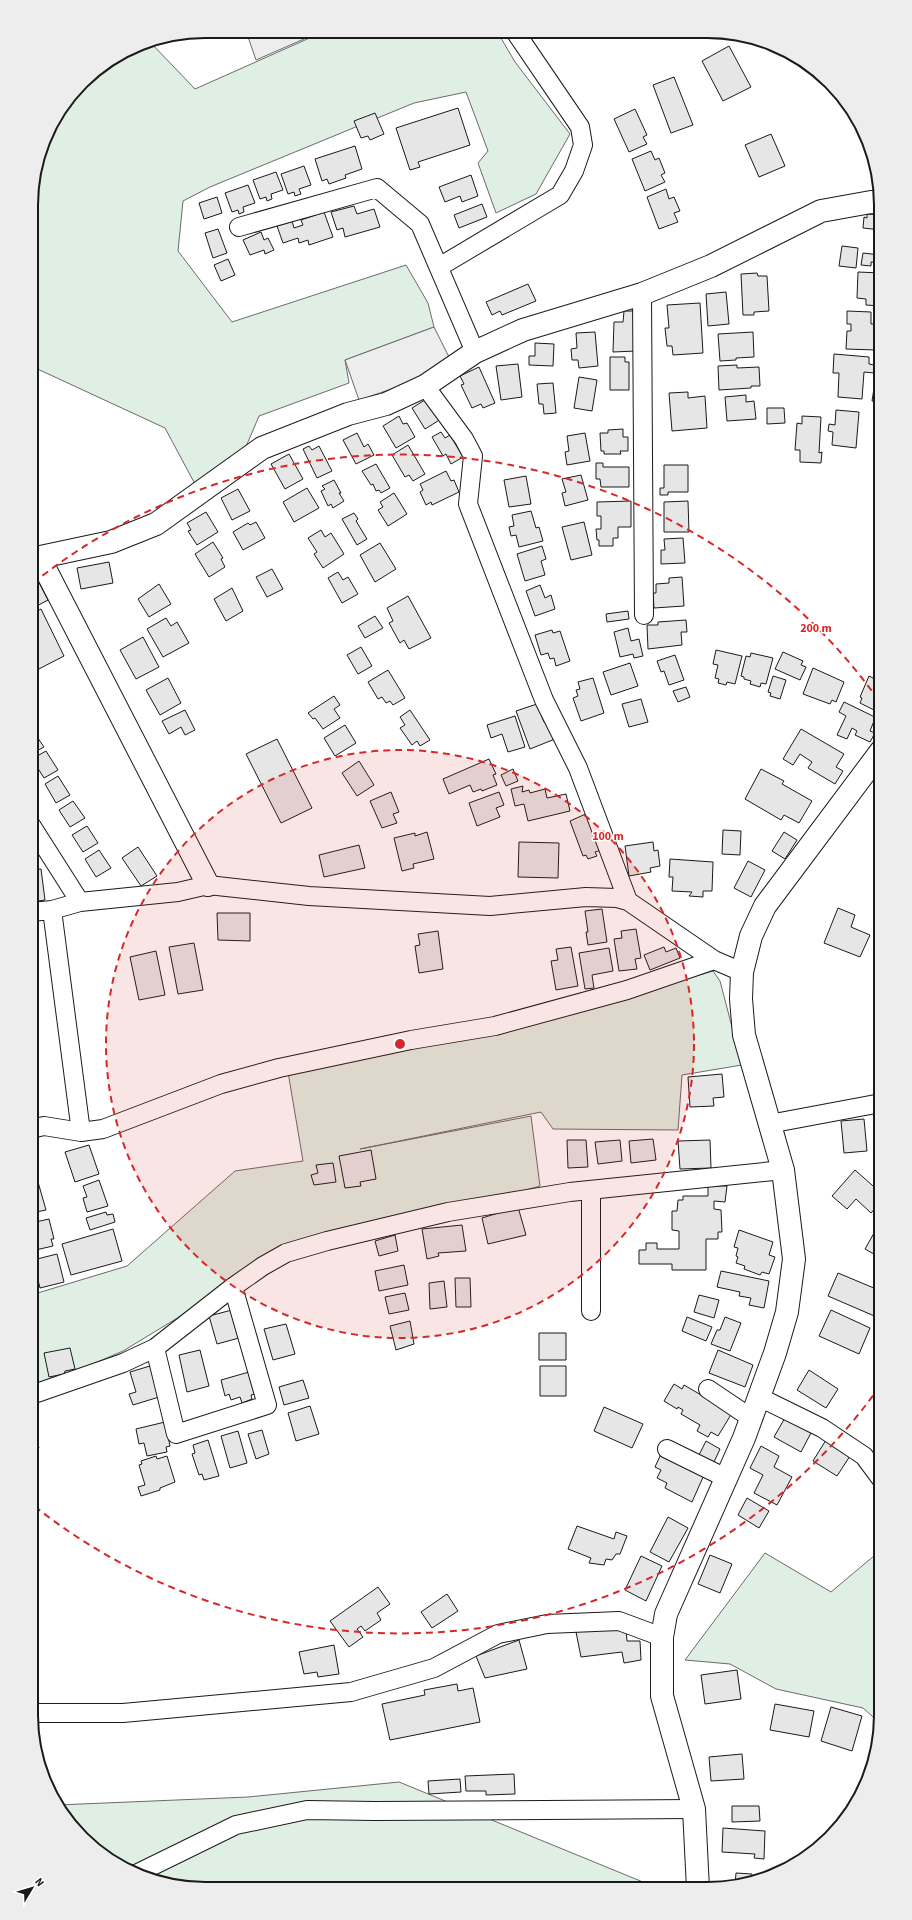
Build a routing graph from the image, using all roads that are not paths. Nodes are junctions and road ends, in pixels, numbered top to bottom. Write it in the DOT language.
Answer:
graph roads {
  1 [pos="519,38"];
  2 [pos="874,202"];
  3 [pos="239,227"];
  4 [pos="439,267"];
  5 [pos="642,294"];
  6 [pos="475,352"];
  7 [pos="425,386"];
  8 [pos="38,557"];
  9 [pos="38,564"];
  10 [pos="644,615"];
  11 [pos="874,760"];
  12 [pos="38,837"];
  13 [pos="208,885"];
  14 [pos="628,901"];
  15 [pos="80,902"];
  16 [pos="52,910"];
  17 [pos="38,911"];
  18 [pos="714,960"];
  19 [pos="742,972"];
  20 [pos="874,1104"];
  21 [pos="769,1124"];
  22 [pos="38,1127"];
  23 [pos="81,1132"];
  24 [pos="783,1170"];
  25 [pos="592,1190"];
  26 [pos="233,1287"];
  27 [pos="590,1311"];
  28 [pos="155,1348"];
  29 [pos="708,1389"];
  30 [pos="38,1393"];
  31 [pos="759,1397"];
  32 [pos="751,1418"];
  33 [pos="667,1449"];
  34 [pos="874,1470"];
  35 [pos="726,1478"];
  36 [pos="662,1637"];
  37 [pos="38,1713"];
  38 [pos="694,1809"];
  39 [pos="144,1870"];
  40 [pos="698,1882"];
  1 -- 4 [label="street"];
  2 -- 5 [label="street"];
  3 -- 4 [label="street"];
  4 -- 6 [label="street"];
  5 -- 6 [label="street"];
  5 -- 10 [label="street"];
  6 -- 7 [label="street"];
  7 -- 8 [label="street"];
  7 -- 14 [label="street"];
  9 -- 13 [label="street"];
  11 -- 19 [label="street"];
  12 -- 15 [label="street"];
  13 -- 14 [label="street"];
  13 -- 15 [label="street"];
  14 -- 18 [label="street"];
  15 -- 16 [label="street"];
  16 -- 17 [label="street"];
  16 -- 23 [label="street"];
  18 -- 19 [label="street"];
  18 -- 23 [label="street"];
  19 -- 21 [label="street"];
  20 -- 21 [label="street"];
  21 -- 24 [label="street"];
  22 -- 23 [label="street"];
  24 -- 25 [label="street"];
  24 -- 31 [label="street"];
  25 -- 26 [label="street"];
  25 -- 27 [label="street"];
  26 -- 28 [label="street"];
  26 -- 28 [label="street"];
  28 -- 30 [label="street"];
  29 -- 32 [label="street"];
  31 -- 32 [label="street"];
  31 -- 34 [label="street"];
  32 -- 35 [label="street"];
  33 -- 35 [label="street"];
  35 -- 36 [label="street"];
  36 -- 37 [label="street"];
  36 -- 38 [label="street"];
  38 -- 39 [label="street"];
  38 -- 40 [label="street"];
}
